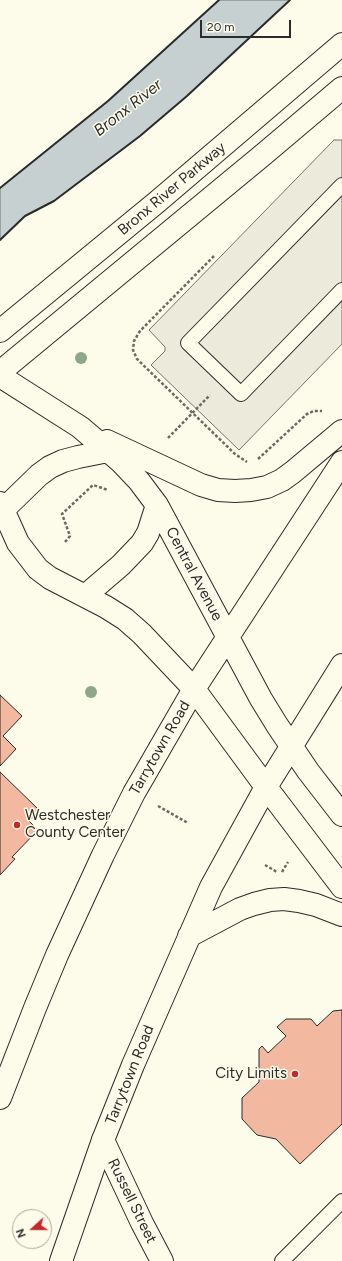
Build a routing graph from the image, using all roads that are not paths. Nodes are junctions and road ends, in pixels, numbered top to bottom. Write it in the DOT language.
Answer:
graph roads {
  1 [pos="342,44"];
  2 [pos="342,88"];
  3 [pos="342,185"];
  4 [pos="342,290"];
  5 [pos="0,331"];
  6 [pos="0,372"];
  7 [pos="0,376"];
  8 [pos="80,427"];
  9 [pos="342,431"];
  10 [pos="108,451"];
  11 [pos="342,462"];
  12 [pos="157,505"];
  13 [pos="2,507"];
  14 [pos="85,596"];
  15 [pos="228,637"];
  16 [pos="342,665"];
  17 [pos="194,689"];
  18 [pos="291,747"];
  19 [pos="266,787"];
  20 [pos="342,815"];
  21 [pos="342,887"];
  22 [pos="342,915"];
  23 [pos="189,936"];
  24 [pos="0,1098"];
  25 [pos="103,1140"];
  26 [pos="342,1201"];
  27 [pos="61,1261"];
  28 [pos="162,1261"];
  29 [pos="282,1261"];
  1 -- 5 [label="main road, Bronx River Parkway"];
  2 -- 6 [label="main road"];
  3 -- 4 [label="lane"];
  7 -- 8 [label="main road, Central Avenue"];
  8 -- 9 [label="main road"];
  8 -- 10 [label="main road, Central Avenue"];
  10 -- 12 [label="main road, Central Avenue"];
  10 -- 13 [label="main road"];
  11 -- 15 [label="main road, Tarrytown Road"];
  12 -- 14 [label="main road"];
  12 -- 15 [label="main road, Central Avenue"];
  13 -- 14 [label="main road"];
  14 -- 17 [label="main road"];
  15 -- 17 [label="main road, Tarrytown Road"];
  15 -- 18 [label="main road, Central Avenue"];
  16 -- 18 [label="main road, Tarrytown Road"];
  17 -- 19 [label="main road"];
  17 -- 24 [label="main road, Tarrytown Road"];
  18 -- 19 [label="main road, Tarrytown Road"];
  18 -- 20 [label="main road, Central Avenue"];
  19 -- 21 [label="main road"];
  19 -- 23 [label="main road, Tarrytown Road"];
  22 -- 23 [label="main road"];
  23 -- 25 [label="main road, Tarrytown Road"];
  25 -- 27 [label="main road, Tarrytown Road"];
  25 -- 28 [label="main road, Russell Street"];
  26 -- 29 [label="lane"];
}
